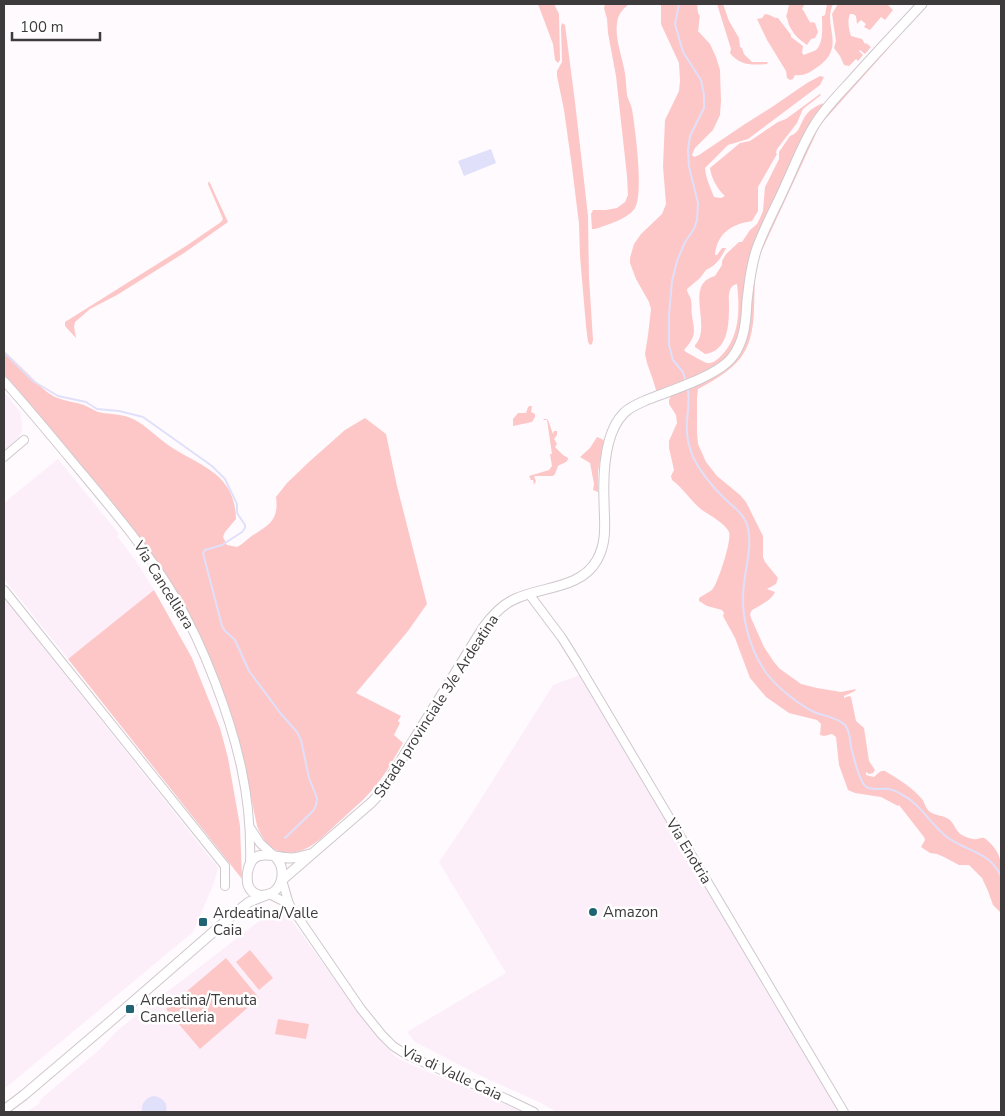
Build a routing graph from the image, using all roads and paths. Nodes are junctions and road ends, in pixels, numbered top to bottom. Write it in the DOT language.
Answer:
graph roads {
  1 [pos="922,4"];
  2 [pos="4,381"];
  3 [pos="24,440"];
  4 [pos="4,457"];
  5 [pos="4,590"];
  6 [pos="529,594"];
  7 [pos="250,827"];
  8 [pos="312,853"];
  9 [pos="273,855"];
  10 [pos="250,863"];
  11 [pos="282,880"];
  12 [pos="248,884"];
  13 [pos="225,886"];
  14 [pos="268,894"];
  15 [pos="289,904"];
  16 [pos="235,912"];
  17 [pos="4,1110"];
  18 [pos="534,1112"];
  19 [pos="844,1112"];
  1 -- 6 [label="main road, Strada provinciale 3/e Ardeatina"];
  2 -- 7 [label="street, Via Cancelliera"];
  3 -- 4 [label="street"];
  5 -- 13 [label="street"];
  6 -- 8 [label="main road, Strada provinciale 3/e Ardeatina"];
  6 -- 19 [label="street, Via Enotria"];
  7 -- 9 [label="street, Via Cancelliera"];
  7 -- 10 [label="street, Via Cancelliera"];
  8 -- 9 [label="main road"];
  8 -- 11 [label="main road, Strada provinciale 3/e Ardeatina"];
  9 -- 10 [label="main road"];
  9 -- 11 [label="main road"];
  10 -- 12 [label="main road"];
  11 -- 14 [label="main road"];
  11 -- 15 [label="street, Via di Valle Caia"];
  12 -- 14 [label="main road"];
  12 -- 16 [label="main road"];
  14 -- 15 [label="street"];
  14 -- 16 [label="main road"];
  15 -- 18 [label="street, Via di Valle Caia"];
  16 -- 17 [label="main road"];
}
